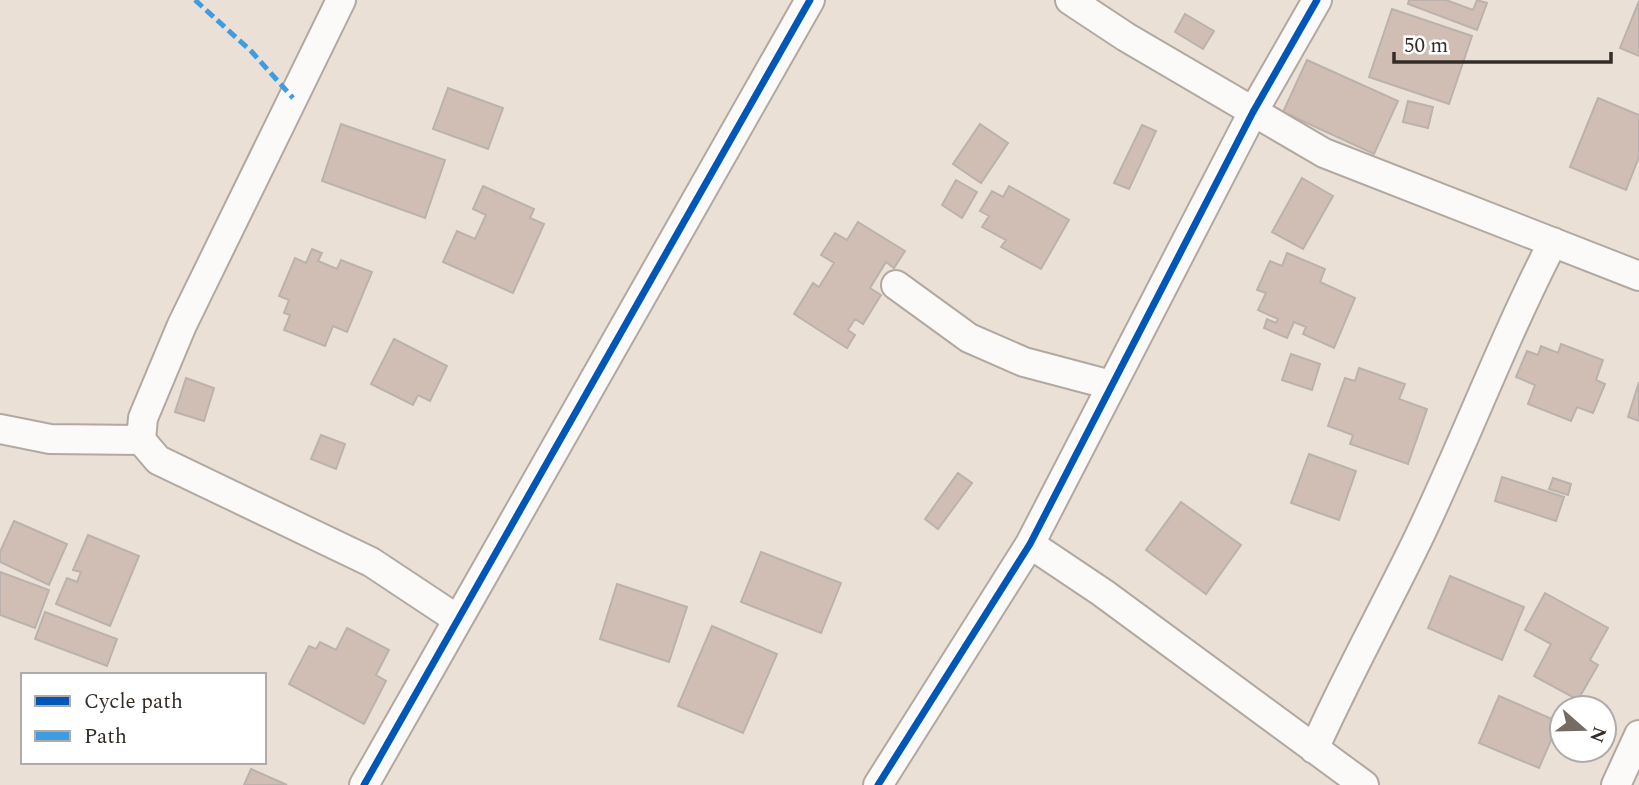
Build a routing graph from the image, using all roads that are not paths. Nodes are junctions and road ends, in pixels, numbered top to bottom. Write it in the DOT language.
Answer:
graph roads {
  1 [pos="341,0"];
  2 [pos="1070,0"];
  3 [pos="1317,0"];
  4 [pos="811,1"];
  5 [pos="1253,112"];
  6 [pos="1553,242"];
  7 [pos="1639,275"];
  8 [pos="896,285"];
  9 [pos="1111,386"];
  10 [pos="0,429"];
  11 [pos="141,440"];
  12 [pos="1030,544"];
  13 [pos="457,619"];
  14 [pos="1639,735"];
  15 [pos="1314,749"];
  16 [pos="364,785"];
  17 [pos="878,785"];
  18 [pos="1364,785"];
  19 [pos="1616,785"];
  1 -- 11 [label="street"];
  2 -- 5 [label="street"];
  3 -- 5 [label="street"];
  4 -- 13 [label="street"];
  5 -- 6 [label="street"];
  5 -- 9 [label="street"];
  6 -- 7 [label="street"];
  6 -- 15 [label="street"];
  8 -- 9 [label="street"];
  9 -- 12 [label="street"];
  10 -- 11 [label="street"];
  11 -- 13 [label="street"];
  12 -- 15 [label="street"];
  12 -- 17 [label="street"];
  13 -- 16 [label="street"];
  14 -- 19 [label="street"];
  15 -- 18 [label="street"];
}
